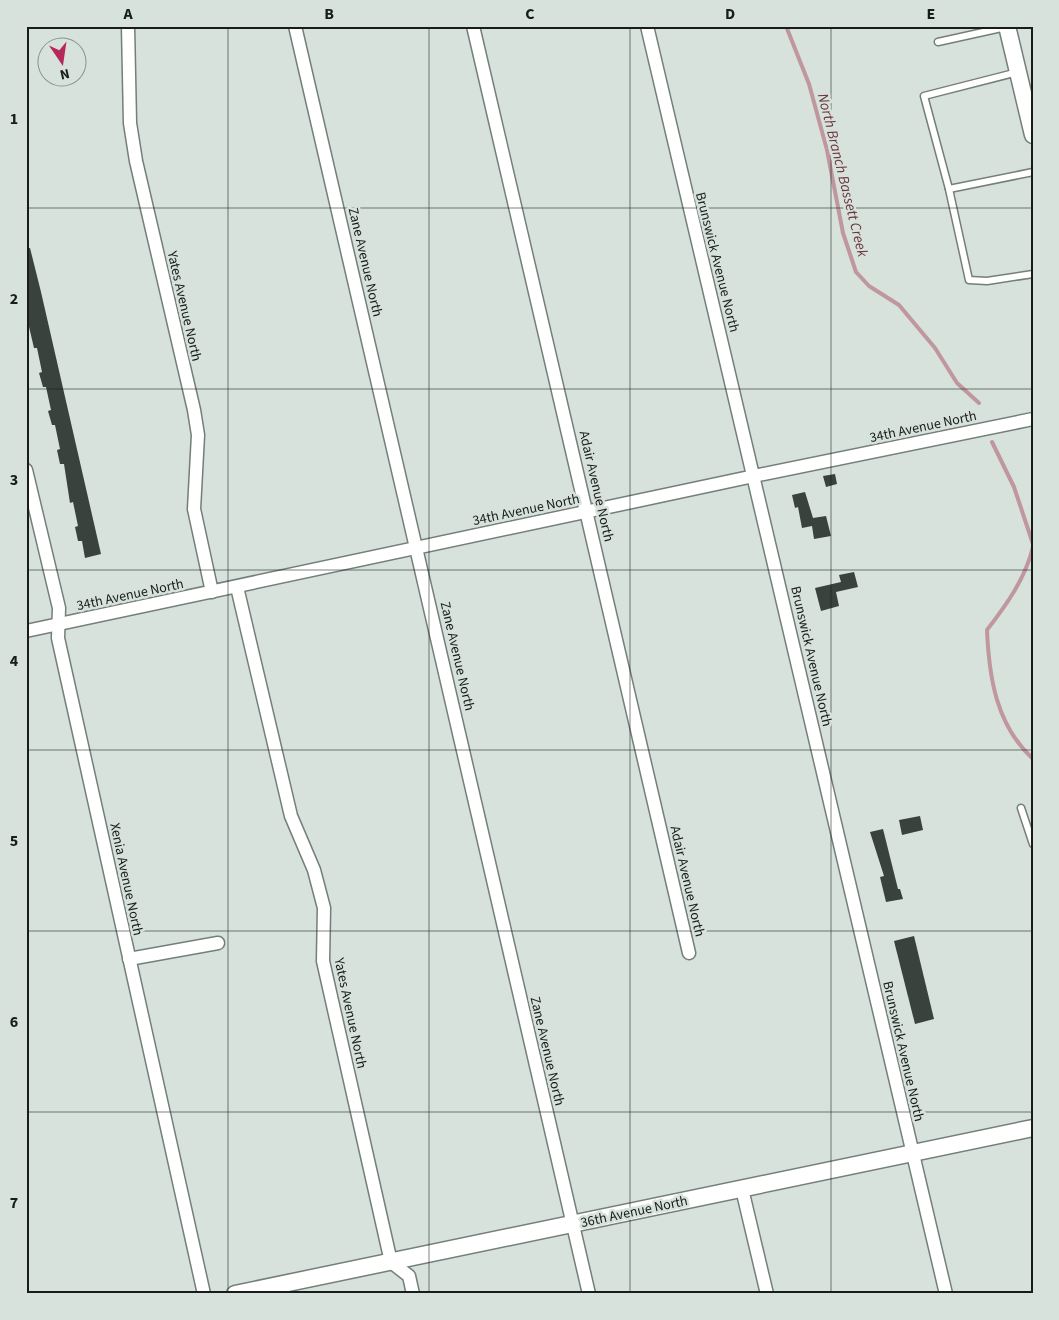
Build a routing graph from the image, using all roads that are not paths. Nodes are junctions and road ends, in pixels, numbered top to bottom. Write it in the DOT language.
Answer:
graph roads {
  1 [pos="128,26"];
  2 [pos="295,26"];
  3 [pos="473,26"];
  4 [pos="647,26"];
  5 [pos="1007,27"];
  6 [pos="938,42"];
  7 [pos="1018,72"];
  8 [pos="1033,135"];
  9 [pos="1033,172"];
  10 [pos="949,189"];
  11 [pos="1033,274"];
  12 [pos="1033,419"];
  13 [pos="26,470"];
  14 [pos="754,476"];
  15 [pos="587,511"];
  16 [pos="417,547"];
  17 [pos="237,587"];
  18 [pos="212,592"];
  19 [pos="59,624"];
  20 [pos="26,631"];
  21 [pos="1021,808"];
  22 [pos="1033,844"];
  23 [pos="218,943"];
  24 [pos="689,953"];
  25 [pos="129,959"];
  26 [pos="1033,1128"];
  27 [pos="912,1153"];
  28 [pos="742,1188"];
  29 [pos="573,1224"];
  30 [pos="391,1262"];
  31 [pos="204,1294"];
  32 [pos="235,1294"];
  33 [pos="413,1294"];
  34 [pos="589,1294"];
  35 [pos="767,1294"];
  36 [pos="946,1294"];
  1 -- 18 [label="street, Yates Avenue North"];
  2 -- 16 [label="street, Zane Avenue North"];
  3 -- 15 [label="street, Adair Avenue North"];
  4 -- 14 [label="street, Brunswick Avenue North"];
  5 -- 6 [label="lane"];
  5 -- 7 [label="street"];
  7 -- 8 [label="street"];
  7 -- 10 [label="lane"];
  9 -- 10 [label="lane"];
  10 -- 11 [label="lane"];
  12 -- 14 [label="street, 34th Avenue North"];
  13 -- 19 [label="street, Xenia Avenue North"];
  14 -- 15 [label="street, 34th Avenue North"];
  14 -- 27 [label="street, Brunswick Avenue North"];
  15 -- 16 [label="street, 34th Avenue North"];
  15 -- 24 [label="street, Adair Avenue North"];
  16 -- 17 [label="street, 34th Avenue North"];
  16 -- 29 [label="street, Zane Avenue North"];
  17 -- 18 [label="street, 34th Avenue North"];
  17 -- 30 [label="street, Yates Avenue North"];
  18 -- 19 [label="street, 34th Avenue North"];
  19 -- 20 [label="street, 34th Avenue North"];
  19 -- 25 [label="street, Xenia Avenue North"];
  21 -- 22 [label="lane"];
  23 -- 25 [label="street"];
  25 -- 31 [label="street, Xenia Avenue North"];
  26 -- 27 [label="street, 36th Avenue North"];
  27 -- 28 [label="street, 36th Avenue North"];
  27 -- 36 [label="street, Brunswick Avenue North"];
  28 -- 29 [label="street, 36th Avenue North"];
  28 -- 35 [label="street"];
  29 -- 30 [label="street, 36th Avenue North"];
  29 -- 34 [label="street, Zane Avenue North"];
  30 -- 32 [label="street, 36th Avenue North"];
  30 -- 33 [label="street"];
}
